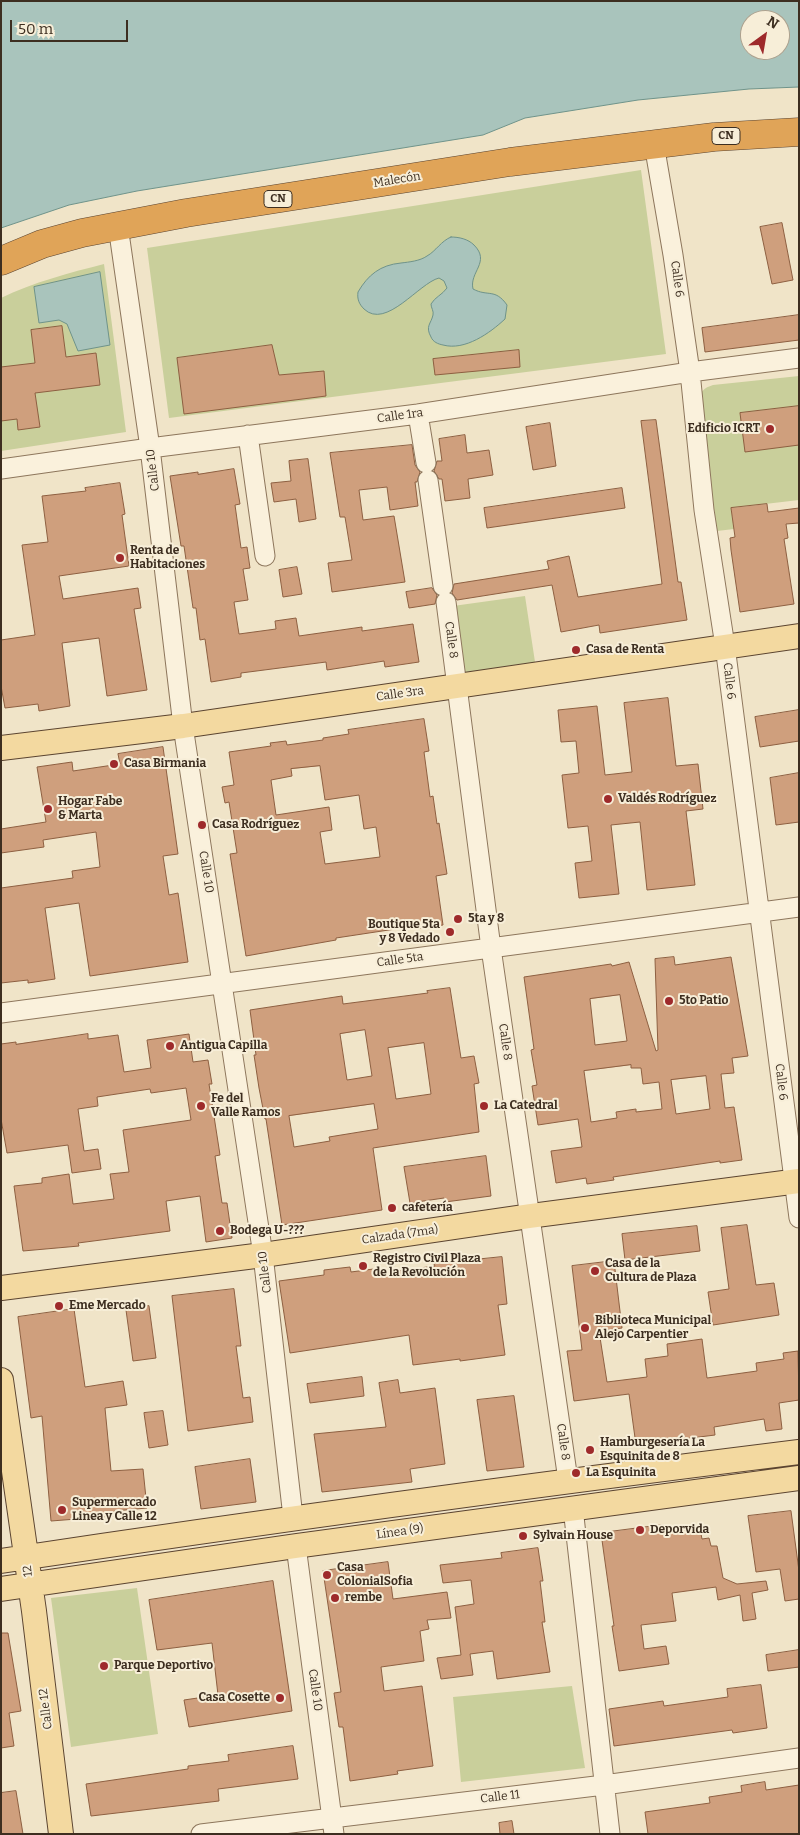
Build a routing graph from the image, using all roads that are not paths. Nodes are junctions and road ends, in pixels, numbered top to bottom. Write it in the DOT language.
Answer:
graph roads {
  1 [pos="799,132"];
  2 [pos="654,144"];
  3 [pos="118,226"];
  4 [pos="1,261"];
  5 [pos="799,358"];
  6 [pos="690,372"];
  7 [pos="418,414"];
  8 [pos="248,435"];
  9 [pos="150,448"];
  10 [pos="1,469"];
  11 [pos="265,556"];
  12 [pos="799,636"];
  13 [pos="725,646"];
  14 [pos="458,686"];
  15 [pos="183,726"];
  16 [pos="1,748"];
  17 [pos="799,907"];
  18 [pos="760,912"];
  19 [pos="491,948"];
  20 [pos="223,984"];
  21 [pos="1,1013"];
  22 [pos="796,1182"];
  23 [pos="530,1216"];
  24 [pos="799,1218"];
  25 [pos="264,1255"];
  26 [pos="1,1288"];
  27 [pos="1,1380"];
  28 [pos="799,1452"];
  29 [pos="799,1478"];
  30 [pos="568,1480"];
  31 [pos="573,1508"];
  32 [pos="293,1517"];
  33 [pos="296,1546"];
  34 [pos="26,1557"];
  35 [pos="1,1561"];
  36 [pos="29,1585"];
  37 [pos="1,1589"];
  38 [pos="799,1758"];
  39 [pos="604,1785"];
  40 [pos="333,1825"];
  41 [pos="61,1834"];
  42 [pos="201,1834"];
  43 [pos="610,1834"];
  1 -- 2 [label="highway, Malecón / CN"];
  2 -- 3 [label="highway, Malecón / CN"];
  2 -- 6 [label="street, Calle 6"];
  3 -- 4 [label="highway, Malecón / CN"];
  3 -- 9 [label="street, Calle 10"];
  5 -- 6 [label="street, Calle 1ra"];
  6 -- 7 [label="street, Calle 1ra"];
  6 -- 13 [label="street, Calle 6"];
  7 -- 8 [label="street, Calle 1ra"];
  7 -- 14 [label="street, Calle 8"];
  8 -- 9 [label="street, Calle 1ra"];
  8 -- 11 [label="street"];
  9 -- 10 [label="street, Calle 1ra"];
  9 -- 15 [label="street, Calle 10"];
  12 -- 13 [label="main road, Calle 3ra"];
  13 -- 14 [label="main road, Calle 3ra"];
  13 -- 18 [label="street, Calle 6"];
  14 -- 15 [label="main road, Calle 3ra"];
  14 -- 19 [label="street, Calle 8"];
  15 -- 16 [label="main road, Calle 3ra"];
  15 -- 20 [label="street, Calle 10"];
  17 -- 18 [label="street, Calle 5ta"];
  18 -- 19 [label="street, Calle 5ta"];
  18 -- 22 [label="street, Calle 6"];
  19 -- 20 [label="street, Calle 5ta"];
  19 -- 23 [label="street, Calle 8"];
  20 -- 21 [label="street, Calle 5ta"];
  20 -- 25 [label="street, Calle 10"];
  22 -- 23 [label="main road, Calzada (7ma)"];
  22 -- 24 [label="street, Calle 6"];
  23 -- 25 [label="main road, Calzada (7ma)"];
  23 -- 30 [label="street, Calle 8"];
  25 -- 26 [label="main road, Calzada (7ma)"];
  25 -- 32 [label="street, Calle 10"];
  27 -- 34 [label="main road"];
  28 -- 30 [label="main road"];
  29 -- 31 [label="main road, Línea (9)"];
  30 -- 32 [label="main road"];
  31 -- 33 [label="main road, Línea (9)"];
  31 -- 39 [label="street"];
  32 -- 34 [label="main road"];
  33 -- 36 [label="main road, Línea (9)"];
  33 -- 40 [label="street, Calle 10"];
  34 -- 35 [label="main road"];
  34 -- 36 [label="main road, 12"];
  36 -- 37 [label="main road, Línea (9)"];
  36 -- 41 [label="main road, Calle 12"];
  38 -- 39 [label="street, Calle 11"];
  39 -- 40 [label="street, Calle 11"];
  39 -- 43 [label="street"];
  40 -- 42 [label="street, Calle 11"];
}
